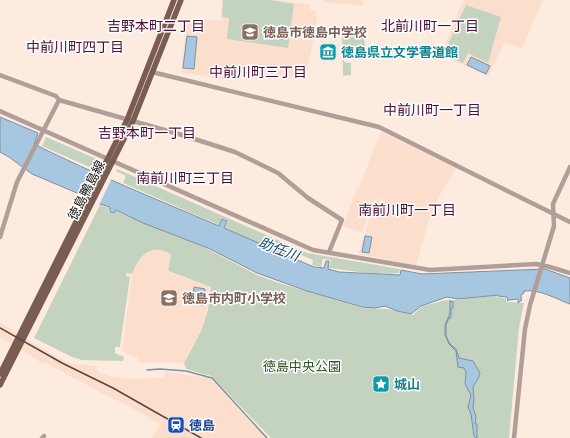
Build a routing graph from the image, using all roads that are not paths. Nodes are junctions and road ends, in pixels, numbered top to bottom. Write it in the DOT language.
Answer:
graph roads {
  1 [pos="174,0"];
  2 [pos="181,0"];
  3 [pos="152,72"];
  4 [pos="0,75"];
  5 [pos="59,100"];
  6 [pos="0,111"];
  7 [pos="130,120"];
  8 [pos="44,130"];
  9 [pos="110,160"];
  10 [pos="570,167"];
  11 [pos="90,200"];
  12 [pos="553,215"];
  13 [pos="570,222"];
  14 [pos="0,237"];
  15 [pos="329,252"];
  16 [pos="541,267"];
  17 [pos="570,273"];
  18 [pos="0,374"];
  19 [pos="0,385"];
  20 [pos="514,438"];
  1 -- 7 [label="main road, 徳島鴨島線"];
  2 -- 3 [label="main road, 徳島鴨島線"];
  3 -- 7 [label="main road, 徳島鴨島線"];
  3 -- 12 [label="street"];
  4 -- 5 [label="street"];
  5 -- 7 [label="street"];
  5 -- 8 [label="street"];
  6 -- 8 [label="street"];
  7 -- 9 [label="main road, 徳島鴨島線"];
  7 -- 15 [label="street"];
  8 -- 9 [label="street"];
  8 -- 14 [label="street"];
  9 -- 11 [label="main road, 徳島鴨島線"];
  9 -- 15 [label="street"];
  10 -- 12 [label="street"];
  11 -- 18 [label="main road, 徳島鴨島線"];
  11 -- 19 [label="main road, 徳島鴨島線"];
  12 -- 13 [label="street"];
  12 -- 16 [label="street"];
  15 -- 16 [label="street"];
  16 -- 17 [label="street"];
  16 -- 20 [label="street"];
}
